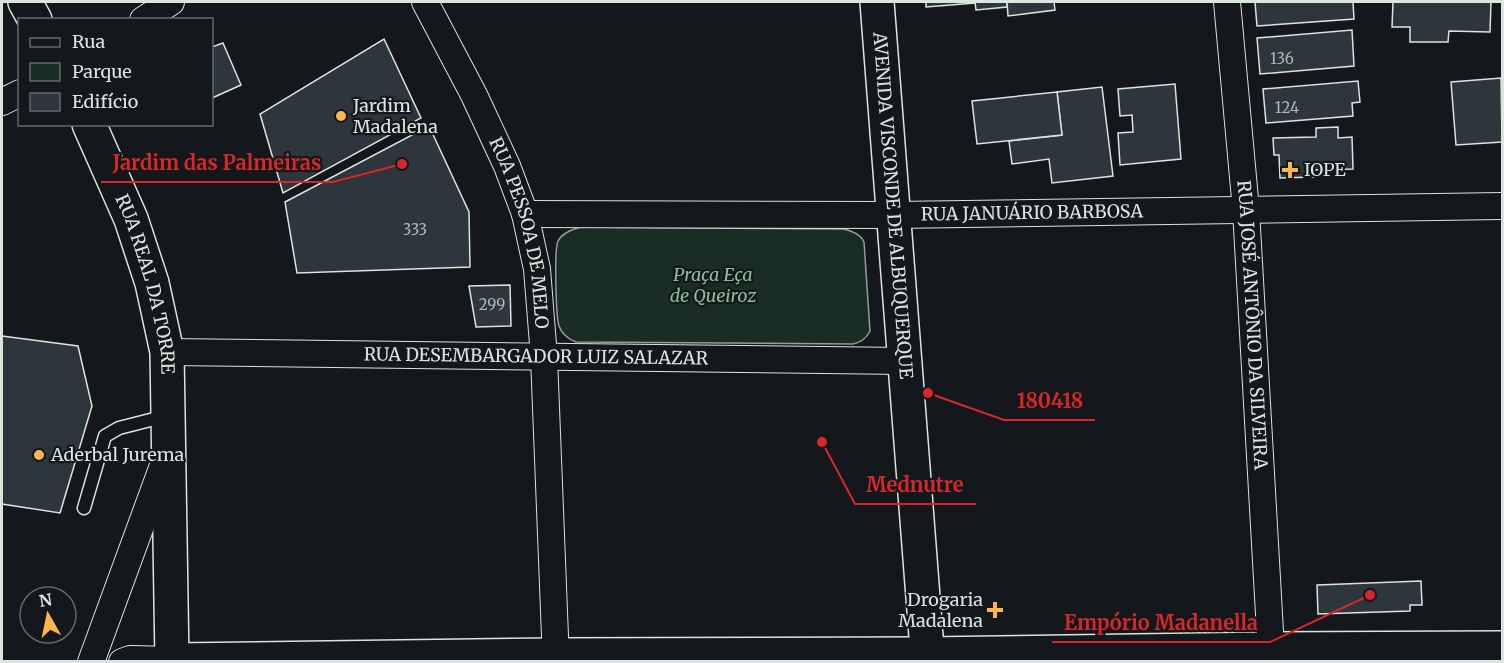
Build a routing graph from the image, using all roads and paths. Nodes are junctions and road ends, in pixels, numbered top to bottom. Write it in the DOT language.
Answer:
graph roads {
  1 [pos="25,2"];
  2 [pos="171,2"];
  3 [pos="425,2"];
  4 [pos="877,2"];
  5 [pos="1227,2"];
  6 [pos="34,18"];
  7 [pos="145,18"];
  8 [pos="18,94"];
  9 [pos="2,102"];
  10 [pos="90,126"];
  11 [pos="1503,206"];
  12 [pos="1246,210"];
  13 [pos="525,214"];
  14 [pos="894,215"];
  15 [pos="167,352"];
  16 [pos="544,357"];
  17 [pos="905,361"];
  18 [pos="167,415"];
  19 [pos="168,451"];
  20 [pos="84,508"];
  21 [pos="1503,648"];
  22 [pos="1271,649"];
  23 [pos="556,658"];
  24 [pos="927,658"];
  25 [pos="172,661"];
  26 [pos="91,662"];
  27 [pos="122,662"];
  1 -- 6 [label="street"];
  2 -- 7 [label="street"];
  3 -- 13 [label="street, RUA PESSOA DE MELO"];
  4 -- 14 [label="street, AVENIDA VISCONDE DE ALBUQUERQUE"];
  5 -- 12 [label="street, RUA JOSÉ ANTÔNIO DA SILVEIRA"];
  8 -- 9 [label="street"];
  10 -- 15 [label="street, RUA REAL DA TORRE"];
  11 -- 12 [label="street, RUA JANUÁRIO BARBOSA"];
  12 -- 14 [label="street, RUA JANUÁRIO BARBOSA"];
  12 -- 22 [label="street, RUA JOSÉ ANTÔNIO DA SILVEIRA"];
  13 -- 14 [label="street, RUA JANUÁRIO BARBOSA"];
  13 -- 16 [label="street, RUA PESSOA DE MELO"];
  14 -- 17 [label="street, AVENIDA VISCONDE DE ALBUQUERQUE"];
  15 -- 16 [label="street, RUA DESEMBARGADOR LUIZ SALAZAR"];
  15 -- 18 [label="street, RUA REAL DA TORRE"];
  16 -- 17 [label="street, RUA DESEMBARGADOR LUIZ SALAZAR"];
  16 -- 23 [label="street, RUA PESSOA DE MELO"];
  17 -- 24 [label="street, AVENIDA VISCONDE DE ALBUQUERQUE"];
  18 -- 19 [label="street, RUA REAL DA TORRE"];
  18 -- 20 [label="lane"];
  19 -- 25 [label="street, RUA REAL DA TORRE"];
  19 -- 26 [label="street, RUA REAL DA TORRE"];
  21 -- 22 [label="street"];
  22 -- 24 [label="street"];
  23 -- 24 [label="street"];
  23 -- 25 [label="street"];
  25 -- 27 [label="street"];
}
